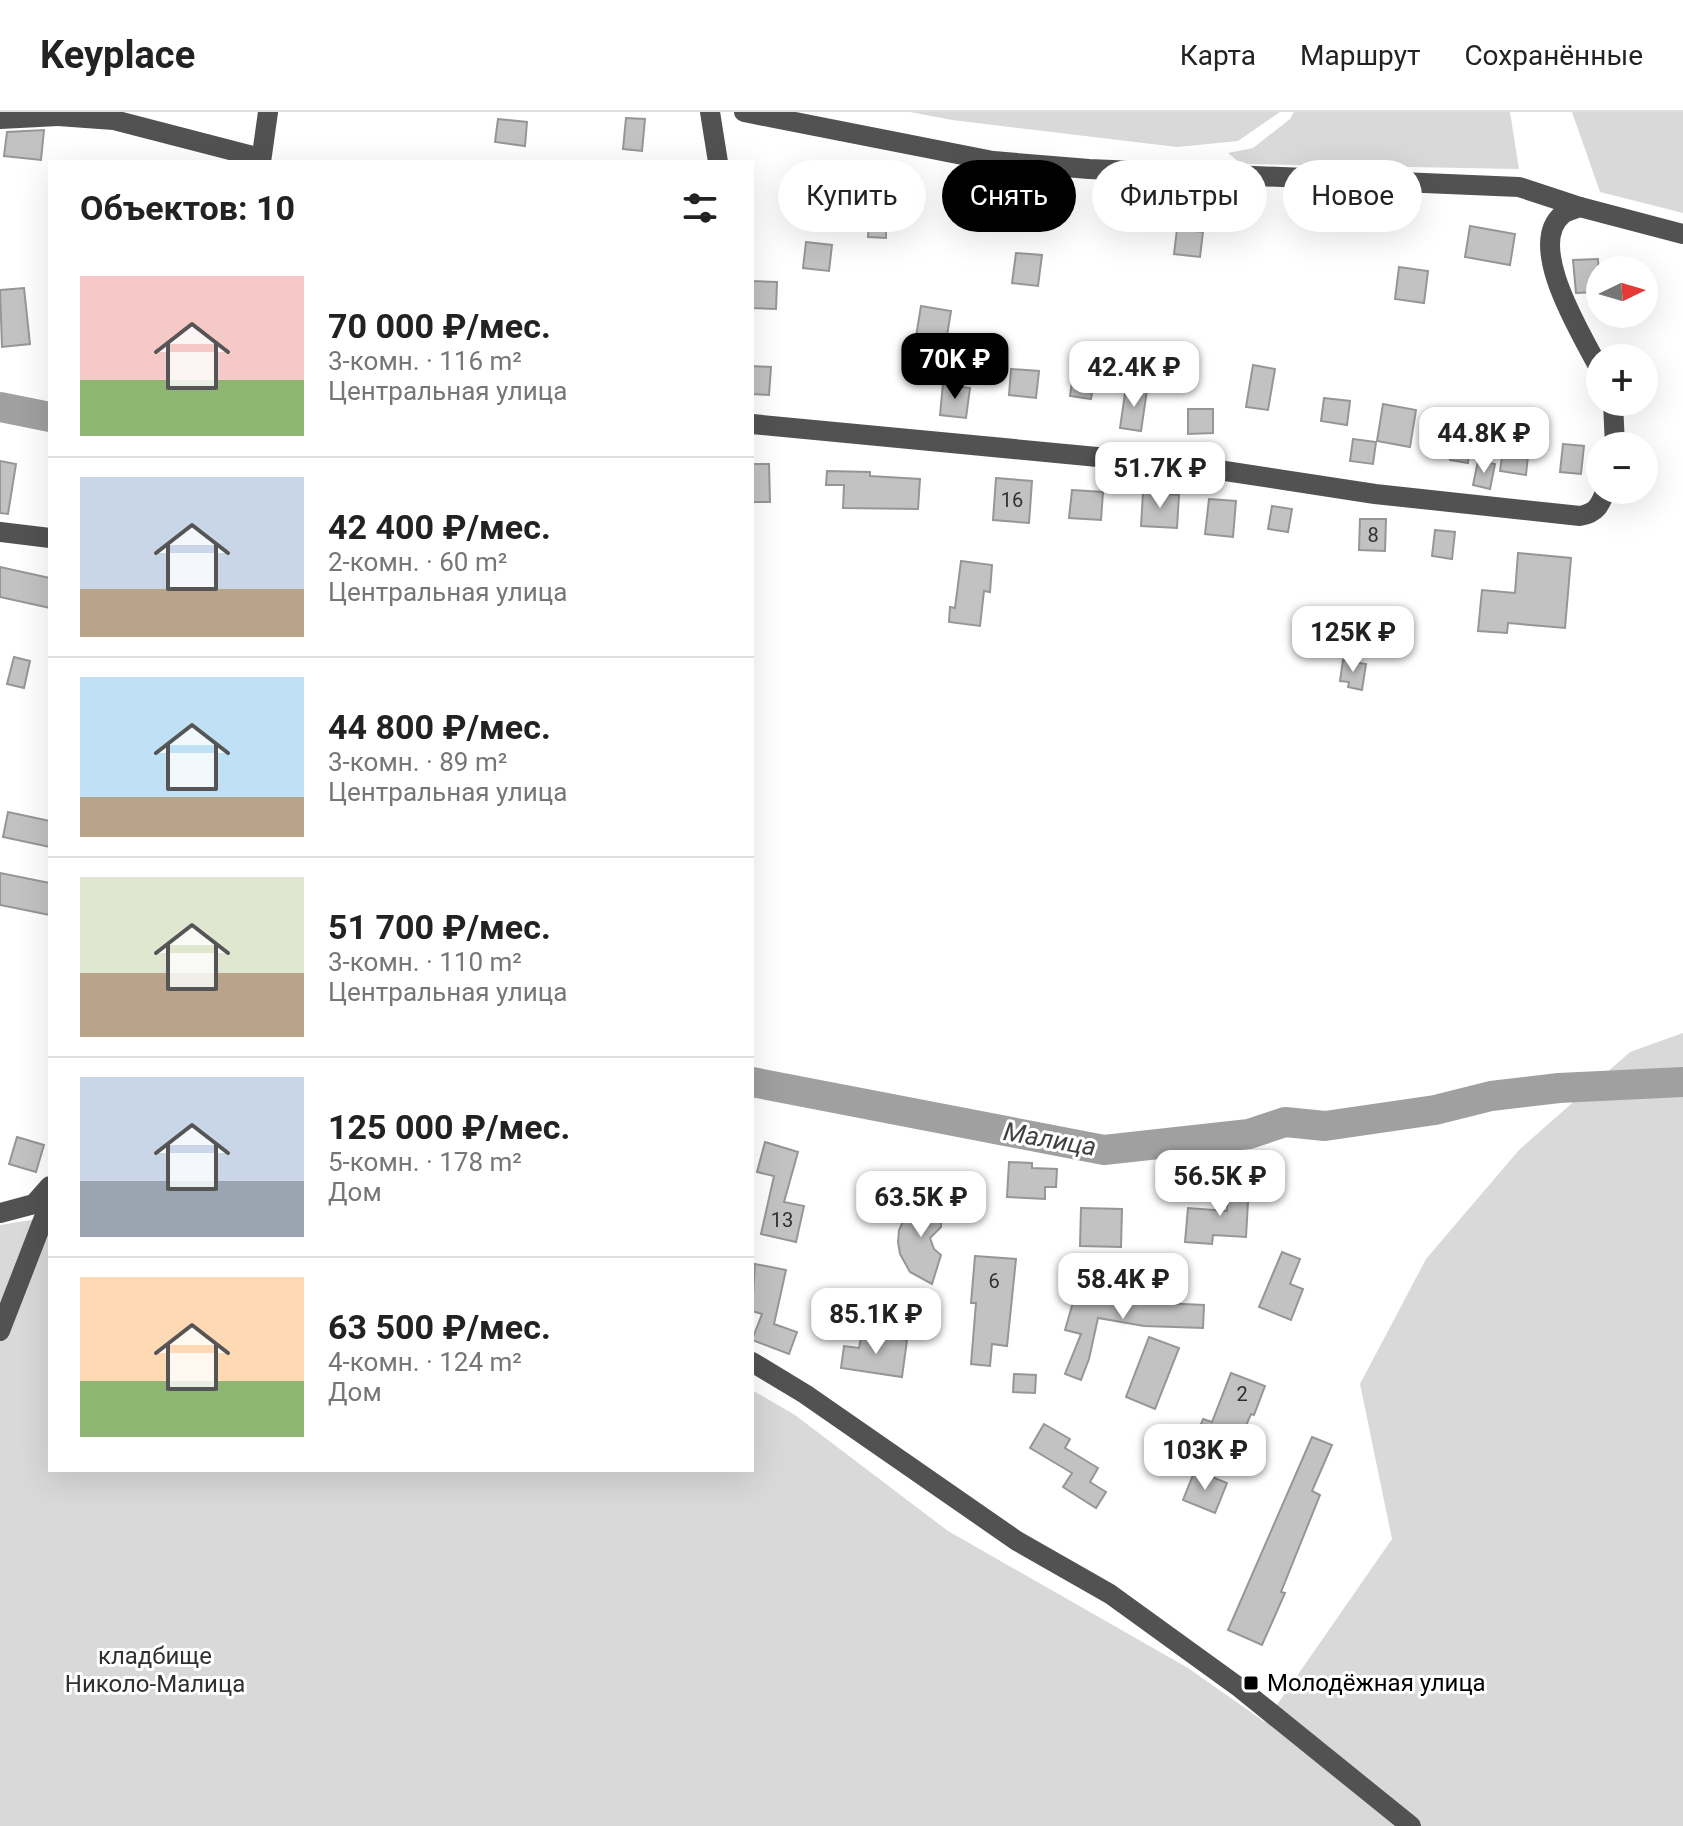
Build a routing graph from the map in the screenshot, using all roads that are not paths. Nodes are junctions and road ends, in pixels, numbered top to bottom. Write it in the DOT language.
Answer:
graph roads {
  1 [pos="268,112"];
  2 [pos="710,112"];
  3 [pos="744,112"];
  4 [pos="57,114"];
  5 [pos="0,119"];
  6 [pos="261,160"];
  7 [pos="718,160"];
  8 [pos="1580,207"];
  9 [pos="1683,234"];
  10 [pos="1586,344"];
  11 [pos="754,424"];
  12 [pos="1601,504"];
  13 [pos="0,532"];
  14 [pos="48,538"];
  15 [pos="48,1188"];
  16 [pos="48,1207"];
  17 [pos="0,1213"];
  18 [pos="0,1331"];
  19 [pos="754,1363"];
  20 [pos="1411,1826"];
  1 -- 6 [label="street"];
  2 -- 7 [label="street"];
  3 -- 8 [label="street"];
  4 -- 5 [label="street"];
  4 -- 6 [label="street"];
  8 -- 9 [label="street"];
  8 -- 10 [label="street"];
  11 -- 12 [label="street"];
  13 -- 14 [label="street"];
  15 -- 17 [label="street"];
  16 -- 18 [label="street"];
  19 -- 20 [label="street"];
}
